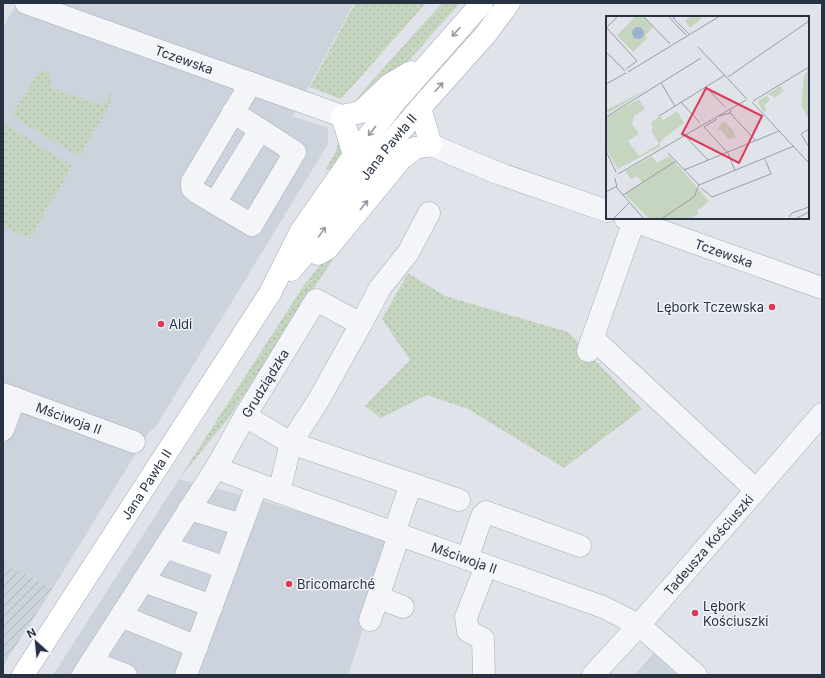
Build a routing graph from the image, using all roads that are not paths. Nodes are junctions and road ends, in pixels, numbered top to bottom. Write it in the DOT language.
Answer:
graph roads {
  1 [pos="26,3"];
  2 [pos="482,3"];
  3 [pos="508,3"];
  4 [pos="432,58"];
  5 [pos="250,83"];
  6 [pos="420,108"];
  7 [pos="233,112"];
  8 [pos="342,116"];
  9 [pos="260,130"];
  10 [pos="431,145"];
  11 [pos="354,155"];
  12 [pos="215,203"];
  13 [pos="606,211"];
  14 [pos="429,213"];
  15 [pos="630,220"];
  16 [pos="294,267"];
  17 [pos="822,288"];
  18 [pos="270,293"];
  19 [pos="361,324"];
  20 [pos="9,396"];
  21 [pos="822,414"];
  22 [pos="245,416"];
  23 [pos="3,430"];
  24 [pos="134,442"];
  25 [pos="291,443"];
  26 [pos="216,468"];
  27 [pos="257,484"];
  28 [pos="411,484"];
  29 [pos="756,490"];
  30 [pos="279,492"];
  31 [pos="459,500"];
  32 [pos="189,509"];
  33 [pos="242,526"];
  34 [pos="397,534"];
  35 [pos="580,546"];
  36 [pos="165,548"];
  37 [pos="476,562"];
  38 [pos="226,568"];
  39 [pos="143,581"];
  40 [pos="378,597"];
  41 [pos="212,606"];
  42 [pos="403,607"];
  43 [pos="121,616"];
  44 [pos="370,620"];
  45 [pos="639,625"];
  46 [pos="197,647"];
  47 [pos="87,669"];
  48 [pos="23,675"];
  49 [pos="126,675"];
  50 [pos="186,675"];
  51 [pos="484,675"];
  52 [pos="593,675"];
  53 [pos="696,675"];
  1 -- 5 [label="street, Tczewska"];
  2 -- 4 [label="main road, Jana Pawła II, one-way"];
  6 -- 3 [label="main road, Jana Pawła II, one-way"];
  4 -- 8 [label="main road"];
  4 -- 11 [label="main road, Jana Pawła II, one-way"];
  5 -- 7 [label="street"];
  5 -- 8 [label="street, Tczewska"];
  6 -- 10 [label="main road"];
  16 -- 6 [label="main road, Jana Pawła II, one-way"];
  7 -- 9 [label="street"];
  7 -- 12 [label="street"];
  8 -- 11 [label="main road"];
  9 -- 12 [label="street"];
  9 -- 12 [label="street"];
  10 -- 13 [label="street"];
  16 -- 10 [label="main road, one-way"];
  11 -- 18 [label="main road, Jana Pawła II"];
  14 -- 19 [label="street"];
  15 -- 17 [label="street, Tczewska"];
  15 -- 29 [label="street"];
  16 -- 18 [label="main road, Jana Pawła II"];
  18 -- 48 [label="main road, Jana Pawła II"];
  19 -- 22 [label="street, Grudziądzka"];
  19 -- 25 [label="street"];
  20 -- 23 [label="street"];
  20 -- 24 [label="street, Mściwoja II"];
  21 -- 29 [label="street, Tadeusza Kościuszki"];
  22 -- 25 [label="street"];
  22 -- 26 [label="street, Grudziądzka"];
  25 -- 28 [label="street"];
  25 -- 30 [label="street"];
  26 -- 27 [label="street, Mściwoja II"];
  26 -- 32 [label="street, Grudziądzka"];
  27 -- 30 [label="street, Mściwoja II"];
  27 -- 33 [label="street"];
  28 -- 31 [label="street"];
  28 -- 34 [label="street"];
  29 -- 45 [label="street, Tadeusza Kościuszki"];
  30 -- 34 [label="street, Mściwoja II"];
  32 -- 33 [label="street"];
  32 -- 36 [label="street, Grudziądzka"];
  33 -- 38 [label="street"];
  34 -- 37 [label="street, Mściwoja II"];
  34 -- 40 [label="street"];
  35 -- 37 [label="street"];
  36 -- 38 [label="street"];
  36 -- 39 [label="street, Grudziądzka"];
  37 -- 45 [label="street, Mściwoja II"];
  37 -- 51 [label="street"];
  38 -- 41 [label="street"];
  39 -- 41 [label="street"];
  39 -- 43 [label="street, Grudziądzka"];
  40 -- 42 [label="street"];
  40 -- 44 [label="street"];
  41 -- 46 [label="street"];
  43 -- 46 [label="street"];
  43 -- 47 [label="street, Grudziądzka"];
  45 -- 52 [label="street, Tadeusza Kościuszki"];
  45 -- 53 [label="street, Mściwoja II"];
  46 -- 50 [label="street"];
  47 -- 49 [label="street"];
}
